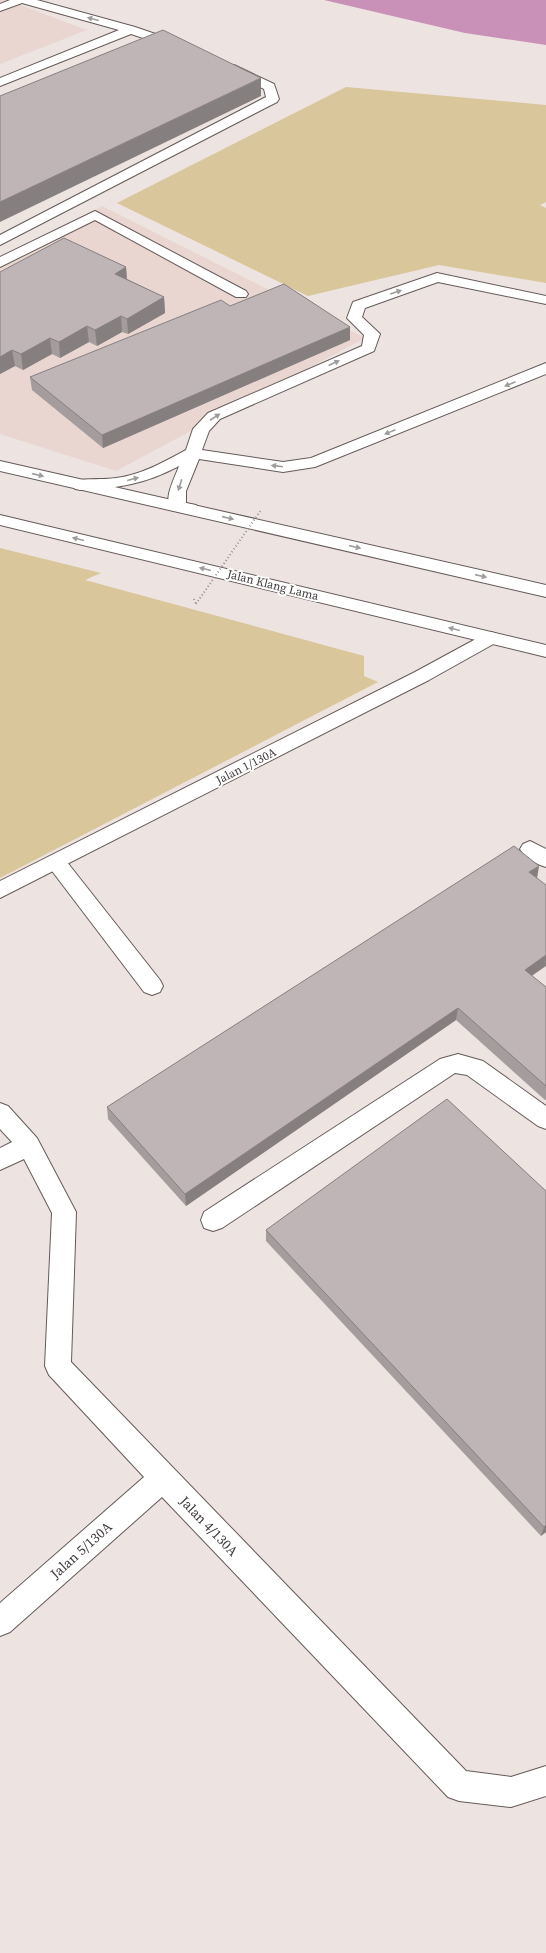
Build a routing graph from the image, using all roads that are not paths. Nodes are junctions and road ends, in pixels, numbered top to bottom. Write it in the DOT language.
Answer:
graph roads {
  1 [pos="20,0"];
  2 [pos="24,0"];
  3 [pos="0,8"];
  4 [pos="131,30"];
  5 [pos="166,42"];
  6 [pos="180,47"];
  7 [pos="144,51"];
  8 [pos="222,64"];
  9 [pos="0,82"];
  10 [pos="0,240"];
  11 [pos="0,263"];
  12 [pos="241,294"];
  13 [pos="546,300"];
  14 [pos="546,368"];
  15 [pos="193,453"];
  16 [pos="0,466"];
  17 [pos="81,484"];
  18 [pos="190,509"];
  19 [pos="0,520"];
  20 [pos="546,591"];
  21 [pos="491,638"];
  22 [pos="546,651"];
  23 [pos="56,862"];
  24 [pos="0,890"];
  25 [pos="152,986"];
  26 [pos="0,1113"];
  27 [pos="546,1118"];
  28 [pos="28,1145"];
  29 [pos="0,1160"];
  30 [pos="213,1220"];
  31 [pos="163,1478"];
  32 [pos="0,1622"];
  33 [pos="546,1781"];
  1 -- 3 [label="street"];
  4 -- 2 [label="street, one-way"];
  4 -- 5 [label="street"];
  4 -- 9 [label="street"];
  5 -- 6 [label="street"];
  5 -- 7 [label="street"];
  8 -- 10 [label="street"];
  11 -- 12 [label="street"];
  15 -- 13 [label="street, one-way"];
  14 -- 15 [label="street, one-way"];
  17 -- 15 [label="street, one-way"];
  15 -- 18 [label="street, one-way"];
  16 -- 17 [label="street, one-way"];
  17 -- 18 [label="street"];
  18 -- 20 [label="street, one-way"];
  21 -- 19 [label="street, Jalan Klang Lama, one-way"];
  21 -- 22 [label="street, Jalan Klang Lama"];
  21 -- 23 [label="street, Jalan 1/130A"];
  23 -- 24 [label="street, Jalan 1/130A"];
  23 -- 25 [label="street"];
  26 -- 28 [label="street"];
  27 -- 30 [label="street"];
  28 -- 29 [label="street"];
  28 -- 31 [label="street, Jalan 4/130A"];
  31 -- 32 [label="street, Jalan 5/130A"];
  31 -- 33 [label="street, Jalan 4/130A"];
}
